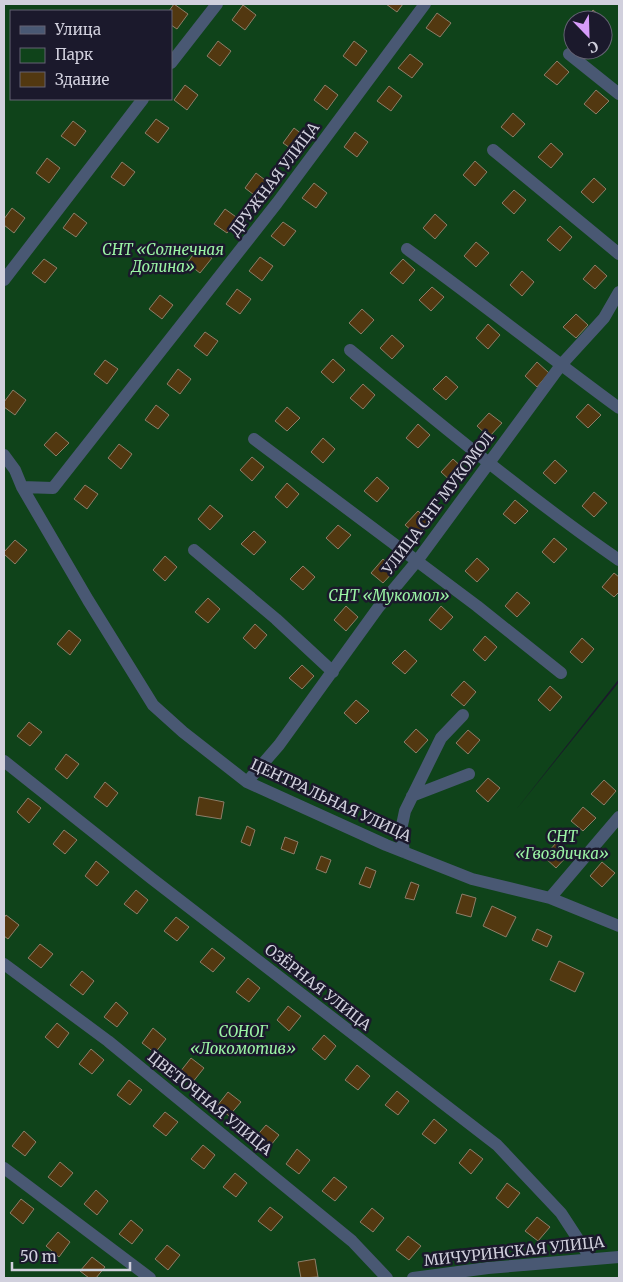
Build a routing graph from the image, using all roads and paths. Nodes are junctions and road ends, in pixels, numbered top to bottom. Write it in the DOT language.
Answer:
graph roads {
  1 [pos="218,4"];
  2 [pos="425,4"];
  3 [pos="576,60"];
  4 [pos="172,62"];
  5 [pos="619,94"];
  6 [pos="143,100"];
  7 [pos="493,150"];
  8 [pos="407,249"];
  9 [pos="619,254"];
  10 [pos="4,280"];
  11 [pos="619,292"];
  12 [pos="350,350"];
  13 [pos="561,365"];
  14 [pos="619,408"];
  15 [pos="254,439"];
  16 [pos="4,454"];
  17 [pos="488,463"];
  18 [pos="22,487"];
  19 [pos="194,550"];
  20 [pos="619,560"];
  21 [pos="417,561"];
  22 [pos="333,672"];
  23 [pos="561,673"];
  24 [pos="463,715"];
  25 [pos="4,761"];
  26 [pos="469,774"];
  27 [pos="247,782"];
  28 [pos="412,796"];
  29 [pos="619,816"];
  30 [pos="404,852"];
  31 [pos="550,898"];
  32 [pos="619,926"];
  33 [pos="4,964"];
  34 [pos="4,1168"];
  35 [pos="619,1257"];
  36 [pos="591,1259"];
  37 [pos="150,1278"];
  38 [pos="387,1278"];
  39 [pos="413,1278"];
  1 -- 4 [label="street"];
  2 -- 18 [label="street, ДРУЖНАЯ УЛИЦА"];
  3 -- 5 [label="street"];
  6 -- 10 [label="street"];
  7 -- 9 [label="street"];
  8 -- 13 [label="street"];
  11 -- 13 [label="street, УЛИЦА СНГ МУКОМОЛ"];
  12 -- 17 [label="street"];
  13 -- 14 [label="street"];
  13 -- 17 [label="street, УЛИЦА СНГ МУКОМОЛ"];
  15 -- 21 [label="street"];
  16 -- 18 [label="street, ЦЕНТРАЛЬНАЯ УЛИЦА"];
  17 -- 20 [label="street"];
  17 -- 21 [label="street, УЛИЦА СНГ МУКОМОЛ"];
  18 -- 27 [label="street, ЦЕНТРАЛЬНАЯ УЛИЦА"];
  19 -- 22 [label="street"];
  21 -- 22 [label="street, УЛИЦА СНГ МУКОМОЛ"];
  21 -- 23 [label="street"];
  22 -- 27 [label="street, УЛИЦА СНГ МУКОМОЛ"];
  24 -- 28 [label="street"];
  25 -- 36 [label="street, ОЗЁРНАЯ УЛИЦА"];
  26 -- 28 [label="street"];
  27 -- 30 [label="street, ЦЕНТРАЛЬНАЯ УЛИЦА"];
  28 -- 30 [label="street"];
  29 -- 31 [label="street"];
  30 -- 31 [label="street, ЦЕНТРАЛЬНАЯ УЛИЦА"];
  31 -- 32 [label="street, ЦЕНТРАЛЬНАЯ УЛИЦА"];
  33 -- 38 [label="street, ЦВЕТОЧНАЯ УЛИЦА"];
  34 -- 37 [label="street"];
  35 -- 36 [label="street, МИЧУРИНСКАЯ УЛИЦА"];
  36 -- 39 [label="street, МИЧУРИНСКАЯ УЛИЦА"];
}
